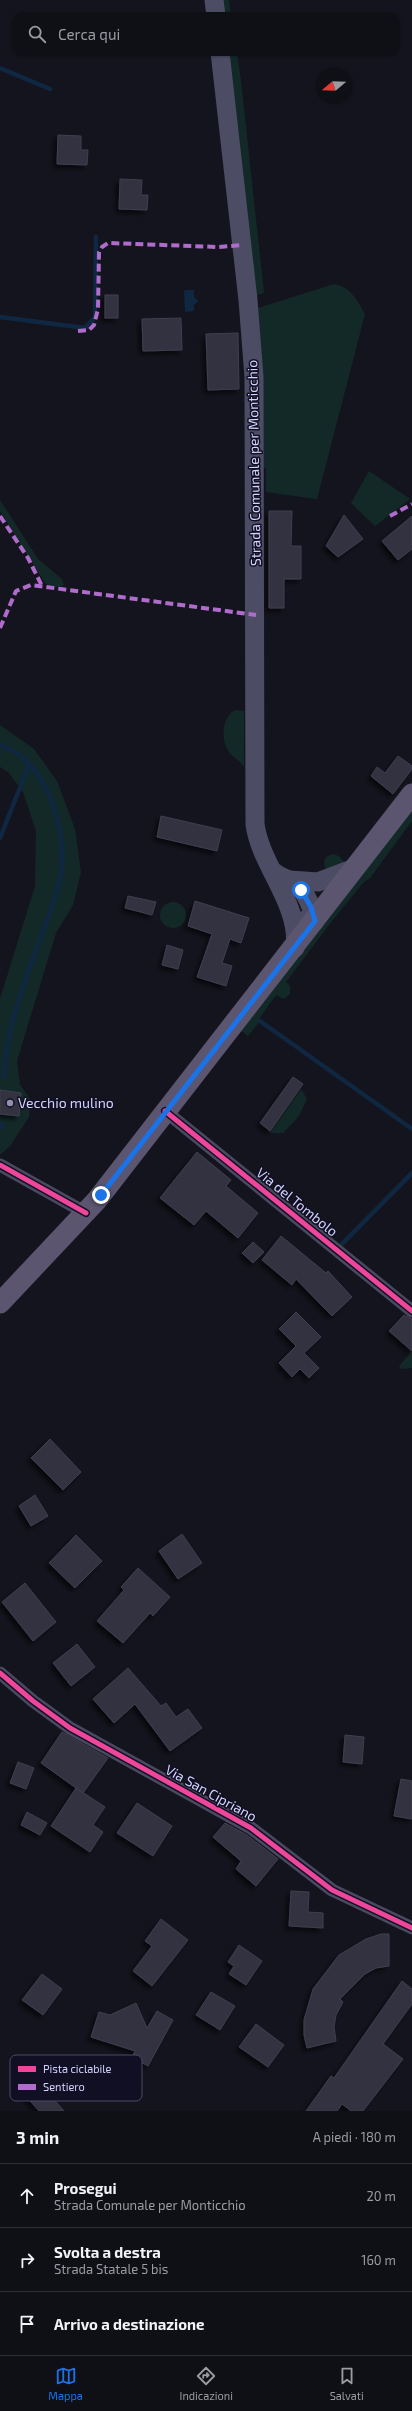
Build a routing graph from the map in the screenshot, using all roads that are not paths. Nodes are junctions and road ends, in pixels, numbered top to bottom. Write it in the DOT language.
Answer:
graph roads {
  1 [pos="214,0"];
  2 [pos="216,12"];
  3 [pos="220,56"];
  4 [pos="412,794"];
  5 [pos="355,868"];
  6 [pos="282,883"];
  7 [pos="315,921"];
  8 [pos="295,948"];
  9 [pos="165,1112"];
  10 [pos="0,1165"];
  11 [pos="86,1213"];
  12 [pos="0,1303"];
  13 [pos="412,1312"];
  14 [pos="0,1673"];
  15 [pos="412,1928"];
  1 -- 2 [label="main road"];
  3 -- 6 [label="main road, Strada Comunale per Monticchio"];
  4 -- 5 [label="main road"];
  5 -- 6 [label="main road"];
  5 -- 7 [label="main road"];
  6 -- 7 [label="main road, Strada Comunale per Monticchio"];
  6 -- 8 [label="main road, Strada Comunale per Monticchio"];
  7 -- 8 [label="main road"];
  8 -- 9 [label="main road"];
  9 -- 11 [label="main road"];
  9 -- 13 [label="street, Via del Tombolo"];
  10 -- 11 [label="street"];
  11 -- 12 [label="main road"];
  14 -- 15 [label="street, Via San Cipriano"];
}
